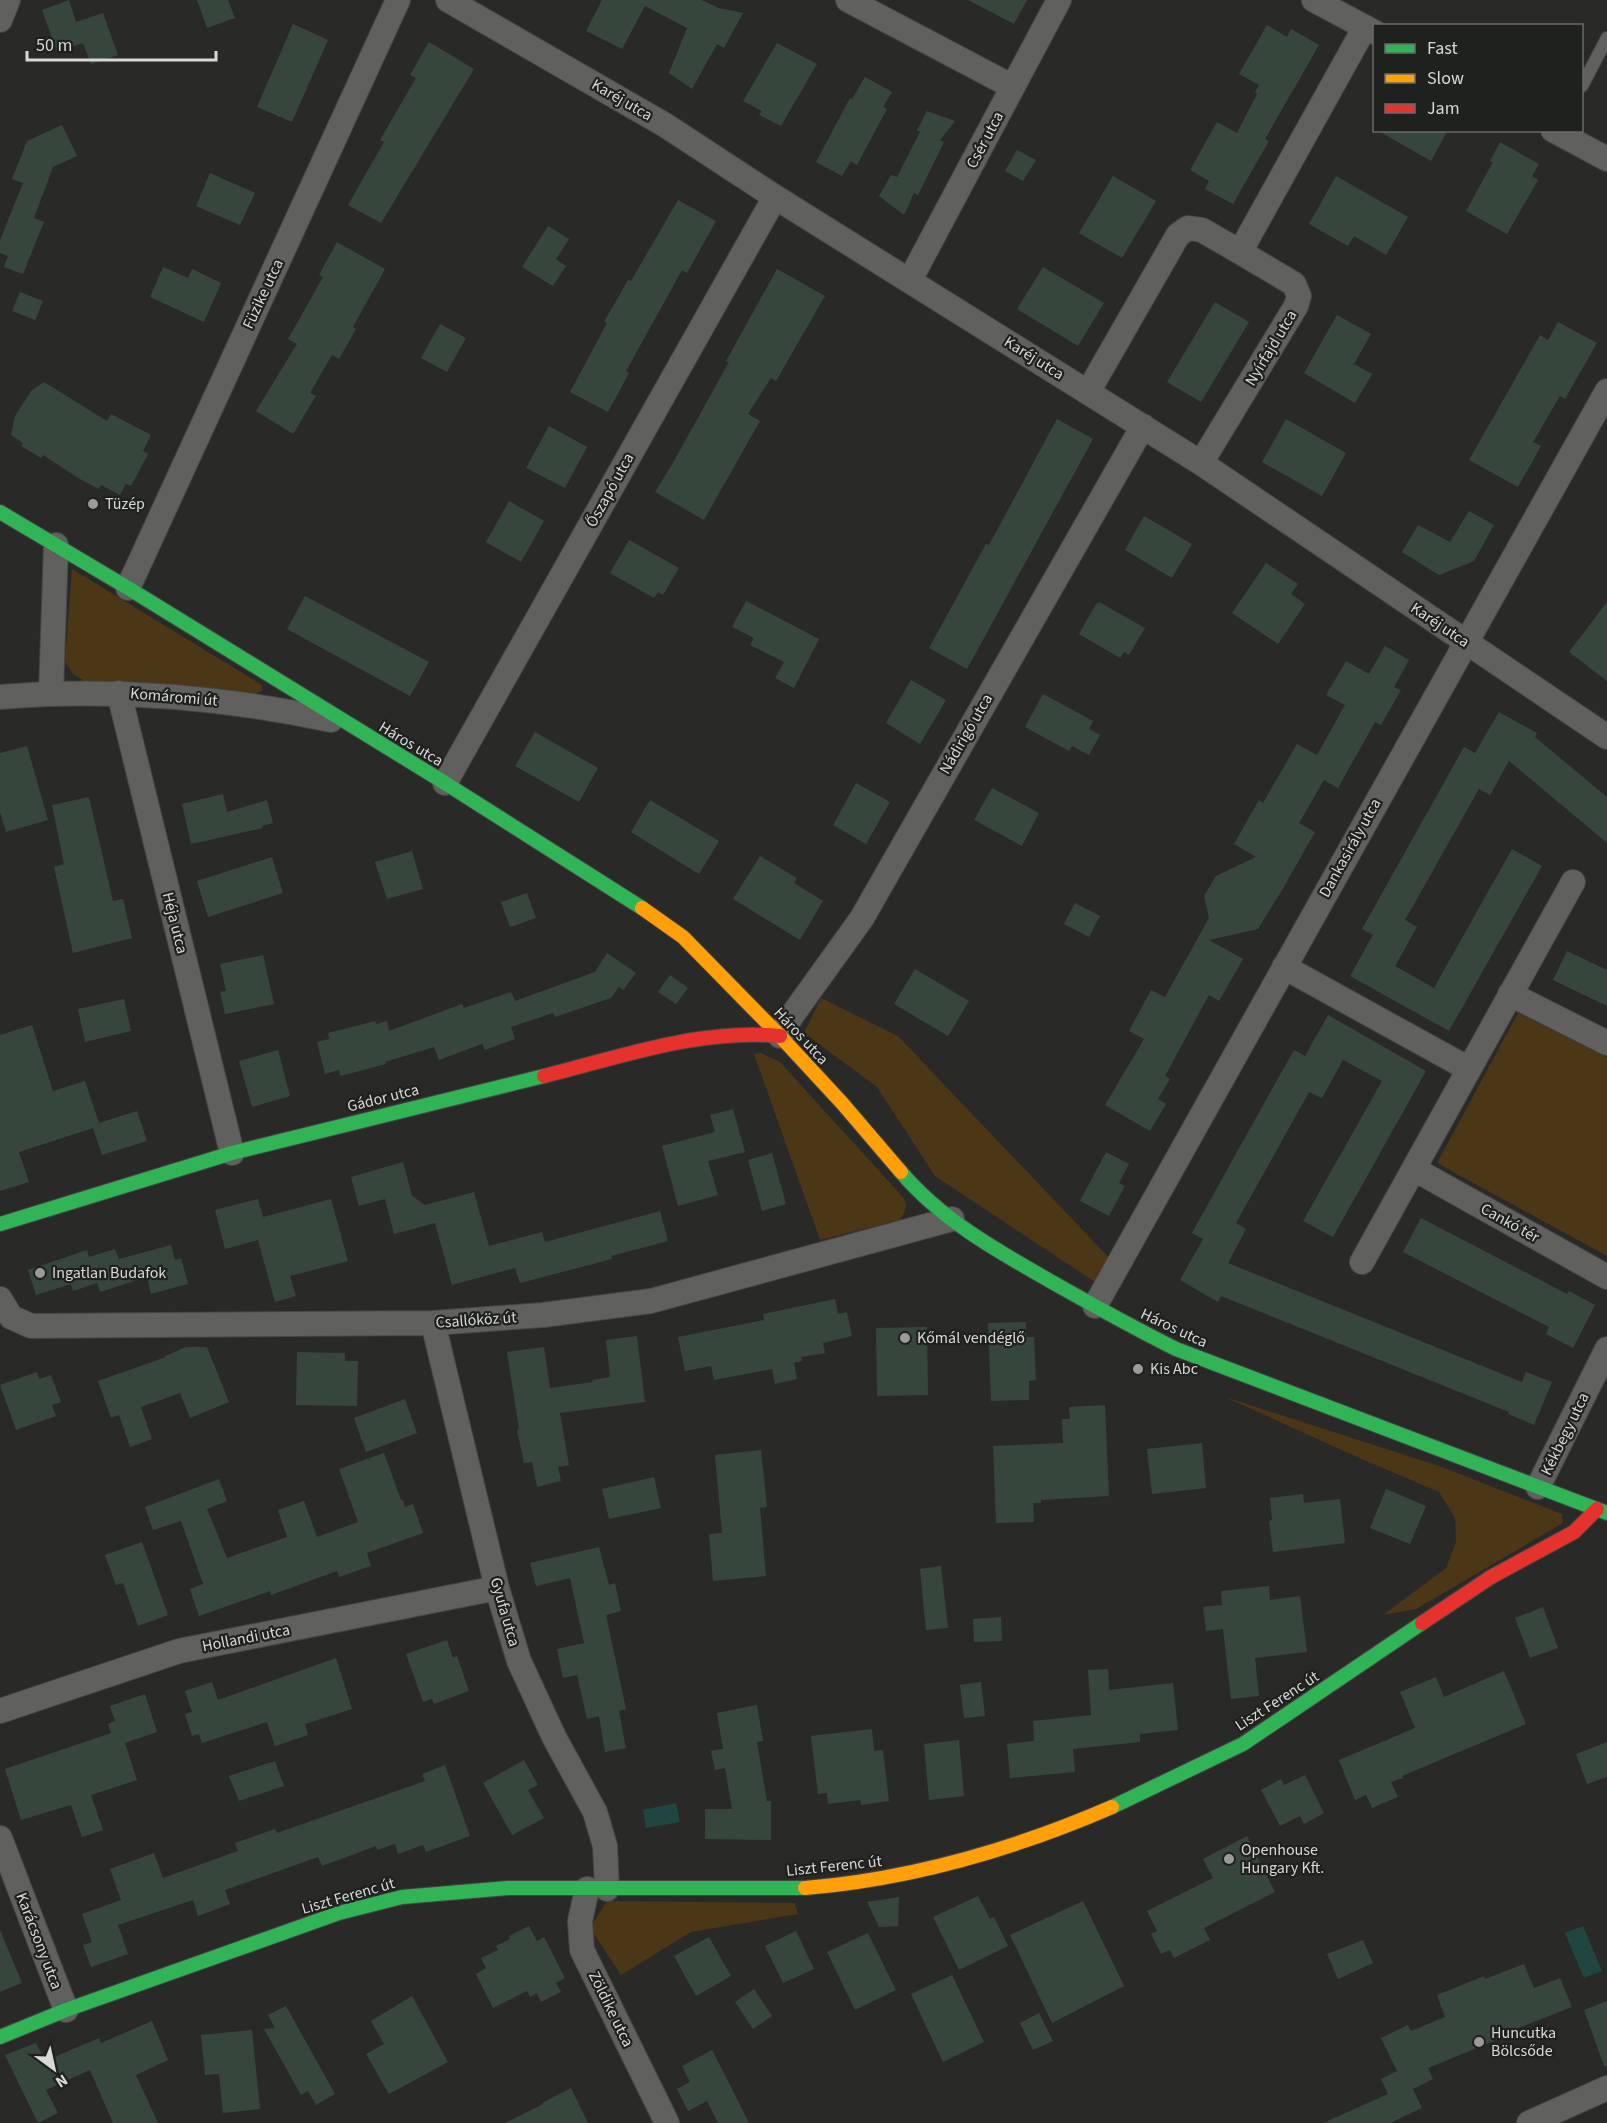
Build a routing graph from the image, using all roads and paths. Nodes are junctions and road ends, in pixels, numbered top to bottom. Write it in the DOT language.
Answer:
graph roads {
  1 [pos="8,0"];
  2 [pos="399,0"];
  3 [pos="448,0"];
  4 [pos="848,0"];
  5 [pos="1059,0"];
  6 [pos="1314,0"];
  7 [pos="0,20"];
  8 [pos="1370,29"];
  9 [pos="1607,38"];
  10 [pos="1583,82"];
  11 [pos="1013,87"];
  12 [pos="1558,132"];
  13 [pos="1607,159"];
  14 [pos="776,197"];
  15 [pos="1240,252"];
  16 [pos="910,280"];
  17 [pos="1607,391"];
  18 [pos="1088,392"];
  19 [pos="1143,426"];
  20 [pos="1201,463"];
  21 [pos="0,512"];
  22 [pos="56,545"];
  23 [pos="128,588"];
  24 [pos="1465,642"];
  25 [pos="51,693"];
  26 [pos="119,693"];
  27 [pos="0,697"];
  28 [pos="346,723"];
  29 [pos="1607,736"];
  30 [pos="445,783"];
  31 [pos="1573,882"];
  32 [pos="1284,967"];
  33 [pos="1510,994"];
  34 [pos="780,1036"];
  35 [pos="1607,1043"];
  36 [pos="1469,1069"];
  37 [pos="232,1153"];
  38 [pos="1414,1169"];
  39 [pos="952,1219"];
  40 [pos="0,1224"];
  41 [pos="1362,1262"];
  42 [pos="1607,1277"];
  43 [pos="0,1299"];
  44 [pos="1095,1306"];
  45 [pos="433,1323"];
  46 [pos="1607,1349"];
  47 [pos="1538,1487"];
  48 [pos="1602,1511"];
  49 [pos="498,1588"];
  50 [pos="0,1711"];
  51 [pos="0,1838"];
  52 [pos="597,1889"];
  53 [pos="66,2010"];
  54 [pos="0,2037"];
  55 [pos="1607,2088"];
  56 [pos="667,2123"];
  57 [pos="1529,2123"];
  1 -- 7 [label="street"];
  2 -- 23 [label="street, Füzike utca"];
  3 -- 14 [label="street, Karéj utca"];
  4 -- 11 [label="street"];
  5 -- 11 [label="street, Csér utca"];
  6 -- 8 [label="street"];
  8 -- 15 [label="street"];
  9 -- 10 [label="lane"];
  11 -- 16 [label="street, Csér utca"];
  12 -- 13 [label="street"];
  14 -- 16 [label="street, Karéj utca"];
  14 -- 30 [label="street, Őszapó utca"];
  15 -- 18 [label="street, Nyírfajd utca"];
  15 -- 20 [label="street, Nyírfajd utca"];
  16 -- 18 [label="street, Karéj utca"];
  17 -- 24 [label="street, Dankasirály utca"];
  18 -- 19 [label="street, Karéj utca"];
  19 -- 20 [label="street, Karéj utca"];
  19 -- 34 [label="street, Nádirigó utca"];
  20 -- 24 [label="street, Karéj utca"];
  21 -- 22 [label="street, Háros utca"];
  22 -- 23 [label="street, Háros utca"];
  22 -- 25 [label="street"];
  23 -- 28 [label="street, Háros utca"];
  24 -- 29 [label="street, Karéj utca"];
  24 -- 32 [label="street, Dankasirály utca"];
  25 -- 26 [label="street, Komáromi út"];
  25 -- 27 [label="street, Komáromi út"];
  26 -- 28 [label="street, Komáromi út"];
  26 -- 37 [label="street, Héja utca"];
  28 -- 30 [label="street, Háros utca"];
  30 -- 34 [label="street, Háros utca"];
  31 -- 33 [label="street"];
  32 -- 36 [label="street"];
  32 -- 44 [label="street, Dankasirály utca"];
  33 -- 35 [label="street"];
  33 -- 36 [label="street"];
  34 -- 37 [label="street, Gádor utca"];
  34 -- 39 [label="street, Háros utca"];
  36 -- 38 [label="street"];
  37 -- 40 [label="street, Gádor utca"];
  38 -- 41 [label="street"];
  38 -- 42 [label="street, Cankó tér"];
  39 -- 44 [label="street, Háros utca"];
  39 -- 45 [label="street, Csallóköz út"];
  43 -- 45 [label="street, Csallóköz út"];
  44 -- 47 [label="street, Háros utca"];
  45 -- 49 [label="street, Gyufa utca"];
  46 -- 47 [label="street, Kékbegy utca"];
  47 -- 48 [label="street, Háros utca"];
  48 -- 52 [label="street, Liszt Ferenc út"];
  49 -- 50 [label="street, Hollandi utca"];
  49 -- 52 [label="street, Gyufa utca"];
  51 -- 53 [label="street, Karácsony utca"];
  52 -- 53 [label="street, Liszt Ferenc út"];
  52 -- 56 [label="street, Zöldike utca"];
  53 -- 54 [label="street, Liszt Ferenc út"];
  55 -- 57 [label="street"];
}
